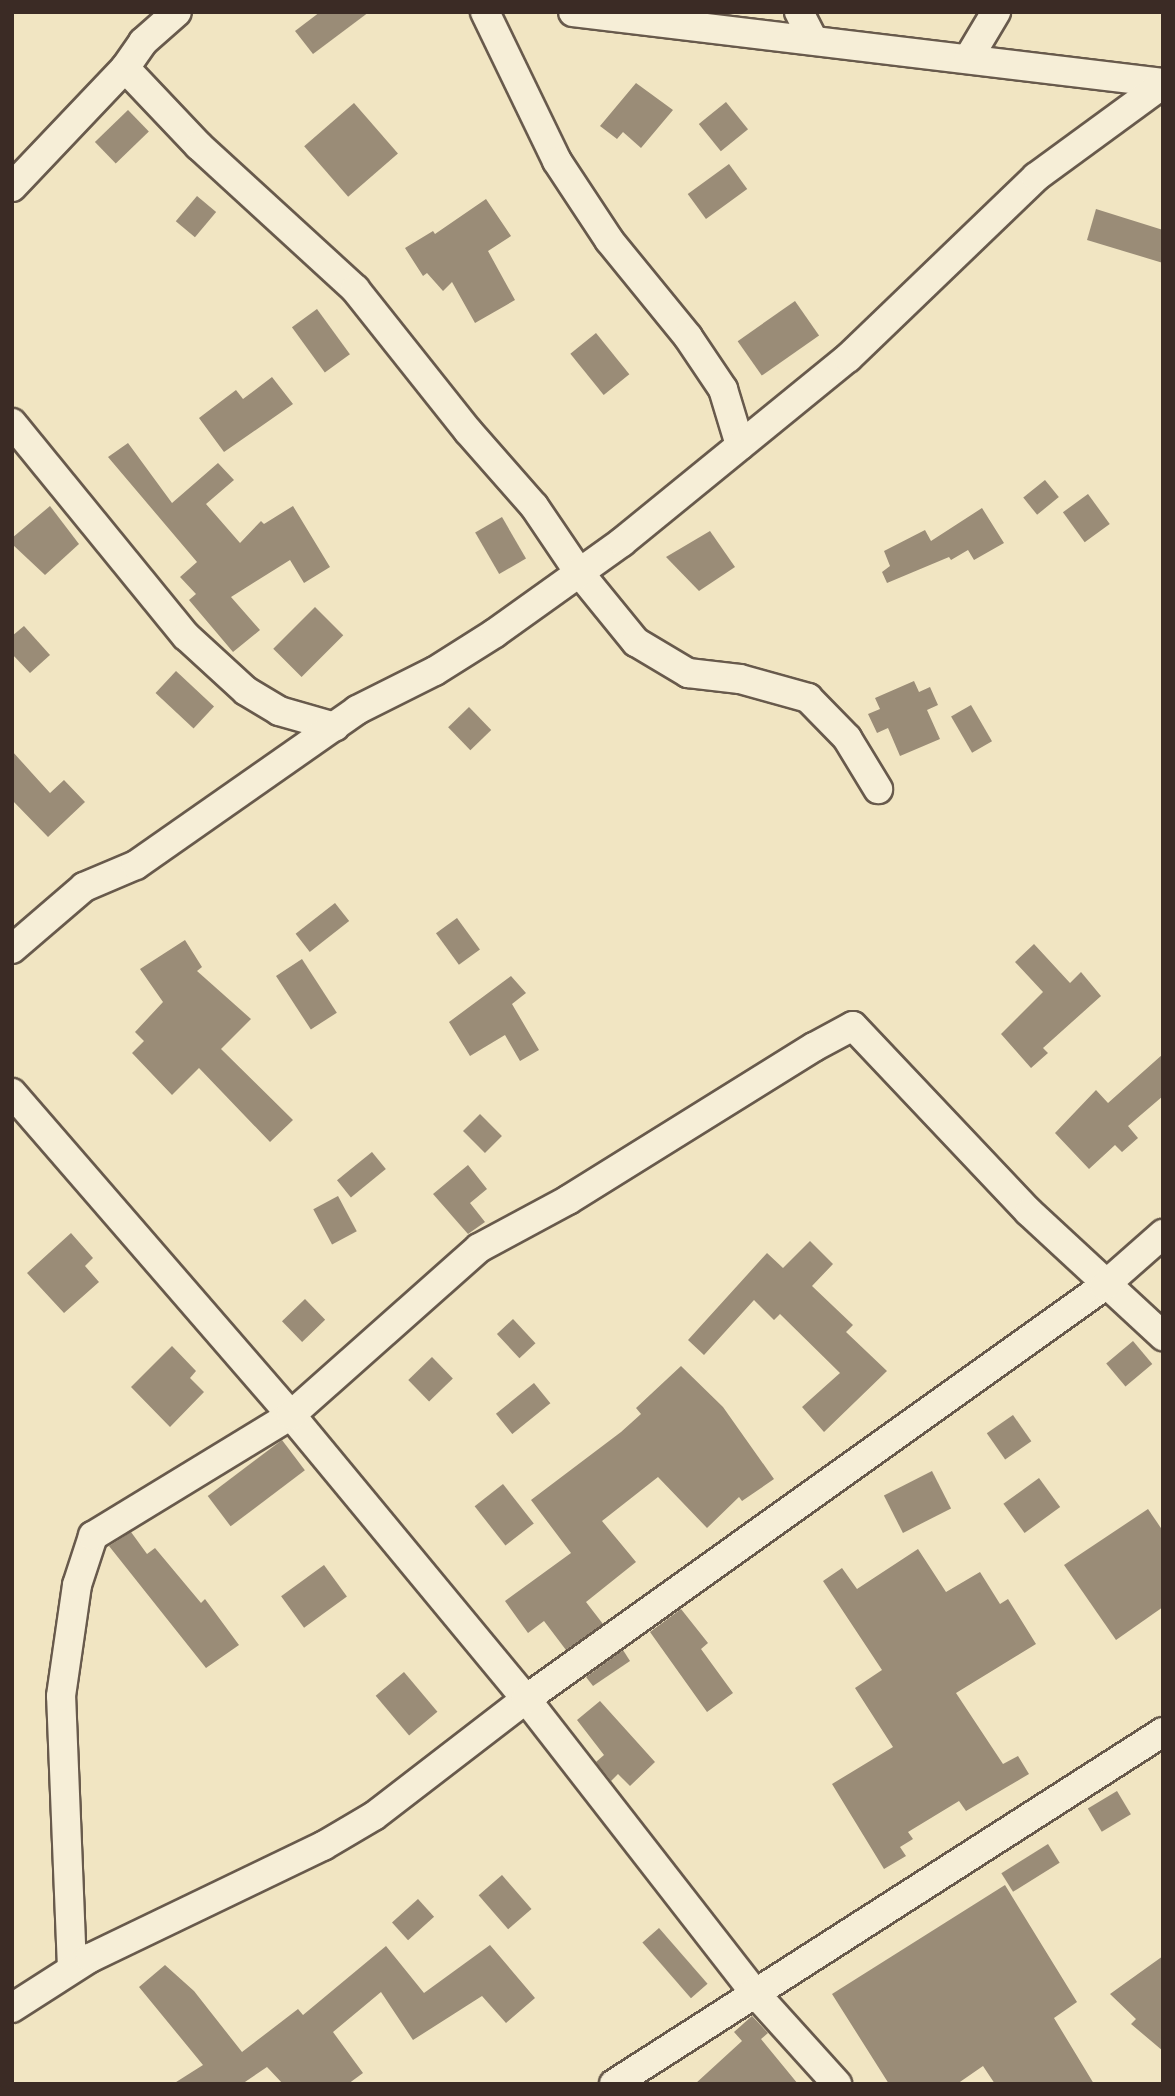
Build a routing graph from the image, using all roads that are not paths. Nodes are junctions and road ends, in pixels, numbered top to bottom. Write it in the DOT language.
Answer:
graph roads {
  1 [pos="177,12"];
  2 [pos="485,12"];
  3 [pos="573,12"];
  4 [pos="799,12"];
  5 [pos="996,12"];
  6 [pos="812,38"];
  7 [pos="968,59"];
  8 [pos="125,68"];
  9 [pos="1163,83"];
  10 [pos="12,187"];
  11 [pos="12,423"];
  12 [pos="740,445"];
  13 [pos="578,572"];
  14 [pos="335,727"];
  15 [pos="878,789"];
  16 [pos="12,949"];
  17 [pos="12,1093"];
  18 [pos="1163,1234"];
  19 [pos="1104,1286"];
  20 [pos="1163,1336"];
  21 [pos="291,1416"];
  22 [pos="526,1699"];
  23 [pos="1163,1732"];
  24 [pos="72,1968"];
  25 [pos="754,1992"];
  26 [pos="12,2008"];
  27 [pos="614,2084"];
  28 [pos="837,2084"];
  1 -- 8 [label="street"];
  2 -- 12 [label="street"];
  3 -- 6 [label="street"];
  4 -- 6 [label="street"];
  5 -- 7 [label="street"];
  6 -- 7 [label="street"];
  7 -- 9 [label="street"];
  8 -- 10 [label="street"];
  8 -- 13 [label="street"];
  9 -- 12 [label="street"];
  11 -- 14 [label="street"];
  12 -- 13 [label="street"];
  13 -- 14 [label="street"];
  13 -- 15 [label="street"];
  14 -- 16 [label="street"];
  17 -- 21 [label="street"];
  18 -- 19 [label="street"];
  19 -- 20 [label="street"];
  19 -- 21 [label="street"];
  19 -- 22 [label="street"];
  21 -- 22 [label="street"];
  21 -- 24 [label="street"];
  22 -- 24 [label="street"];
  22 -- 25 [label="street"];
  23 -- 25 [label="street"];
  24 -- 26 [label="street"];
  25 -- 27 [label="street"];
  25 -- 28 [label="street"];
}
